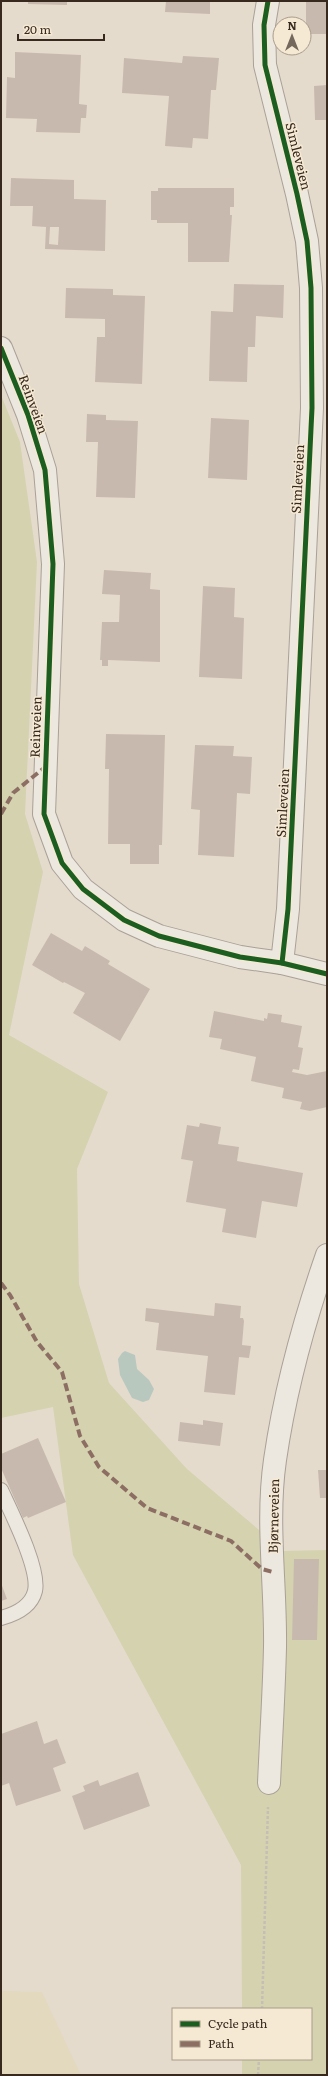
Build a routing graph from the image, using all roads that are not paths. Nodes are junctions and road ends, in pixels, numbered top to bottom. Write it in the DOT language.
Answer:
graph roads {
  1 [pos="268,1"];
  2 [pos="1,348"];
  3 [pos="282,963"];
  4 [pos="327,974"];
  5 [pos="327,1256"];
  6 [pos="1,1490"];
  7 [pos="1,1618"];
  8 [pos="268,1783"];
  1 -- 3 [label="street, Simleveien"];
  2 -- 3 [label="street, Reinveien"];
  3 -- 4 [label="street, Reinveien"];
  5 -- 8 [label="street, Bjørneveien"];
  6 -- 7 [label="lane"];
}
